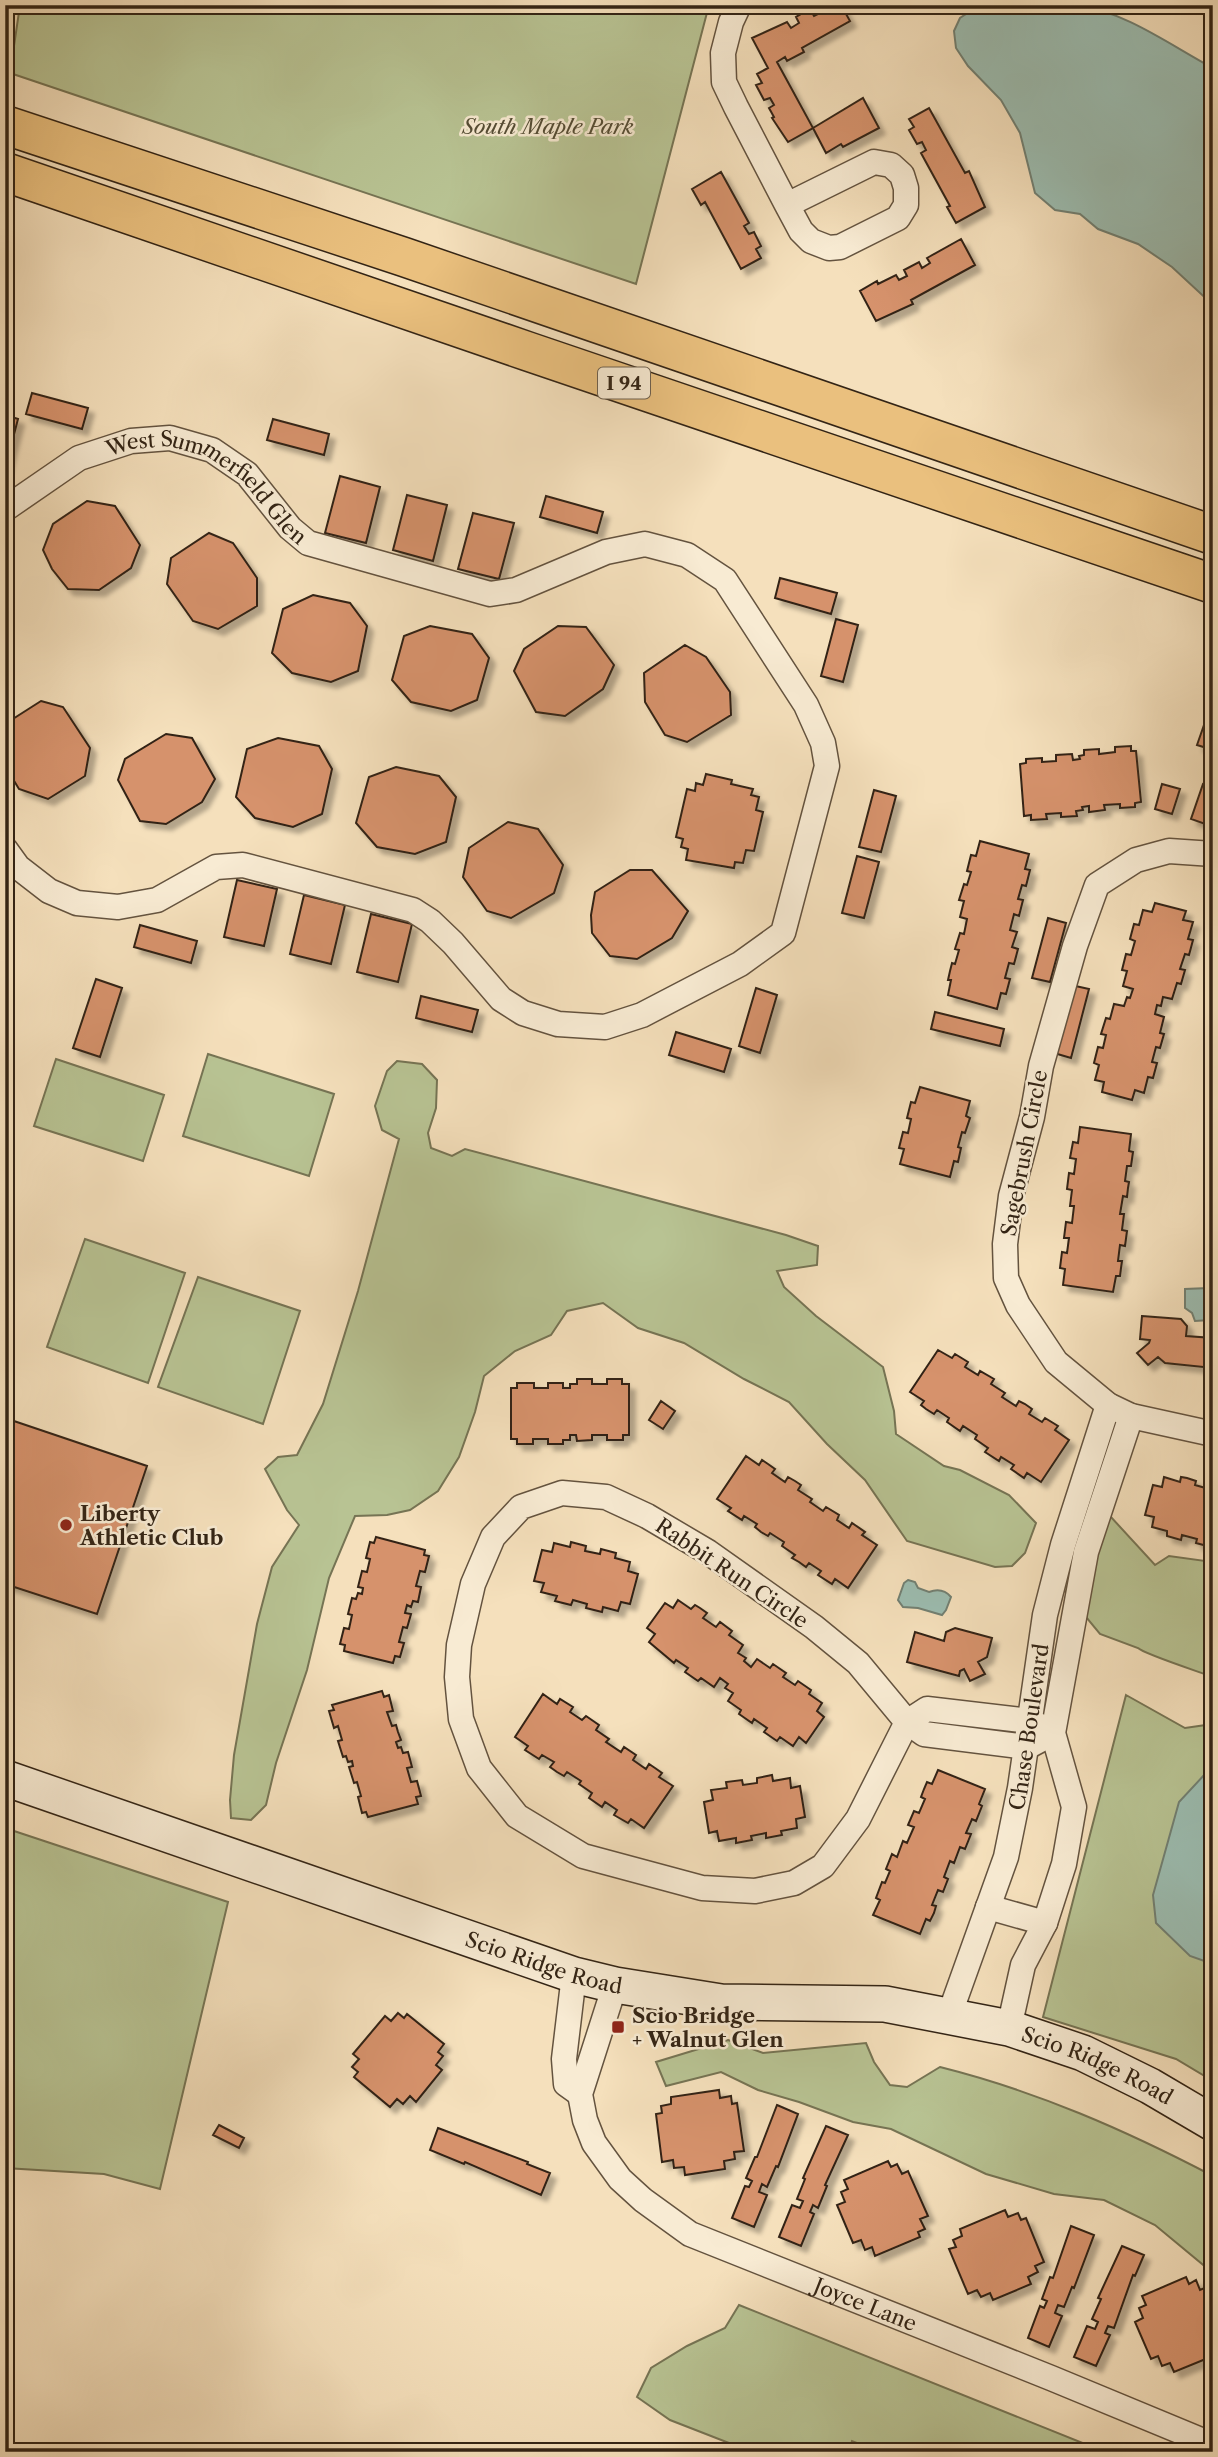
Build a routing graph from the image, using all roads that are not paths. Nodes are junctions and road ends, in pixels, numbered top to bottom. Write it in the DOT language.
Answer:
graph roads {
  1 [pos="739,5"];
  2 [pos="5,125"];
  3 [pos="5,172"];
  4 [pos="787,205"];
  5 [pos="5,509"];
  6 [pos="1213,535"];
  7 [pos="1213,584"];
  8 [pos="5,849"];
  9 [pos="1213,853"];
  10 [pos="1108,1405"];
  11 [pos="1131,1416"];
  12 [pos="1213,1434"];
  13 [pos="1075,1549"];
  14 [pos="1030,1721"];
  15 [pos="907,1722"];
  16 [pos="1053,1733"];
  17 [pos="1027,1747"];
  18 [pos="5,1778"];
  19 [pos="988,1908"];
  20 [pos="1045,1923"];
  21 [pos="574,1975"];
  22 [pos="615,1986"];
  23 [pos="949,2016"];
  24 [pos="1009,2028"];
  25 [pos="580,2094"];
  26 [pos="1213,2123"];
  27 [pos="1213,2445"];
  1 -- 4 [label="street"];
  2 -- 6 [label="highway, I 94"];
  3 -- 7 [label="highway, I 94"];
  4 -- 4 [label="street"];
  5 -- 8 [label="street, West Summerfield Glen"];
  9 -- 10 [label="street, Sagebrush Circle"];
  10 -- 11 [label="street, Sagebrush Circle"];
  10 -- 13 [label="street, Chase Boulevard"];
  11 -- 12 [label="street, Sagebrush Circle"];
  11 -- 13 [label="street, Chase Boulevard"];
  13 -- 14 [label="street, Chase Boulevard"];
  13 -- 16 [label="street, Chase Boulevard"];
  14 -- 15 [label="street"];
  14 -- 16 [label="street"];
  14 -- 17 [label="street, Chase Boulevard"];
  15 -- 15 [label="street, Rabbit Run Circle"];
  15 -- 17 [label="street, Rabbit Run Circle"];
  16 -- 17 [label="street"];
  16 -- 20 [label="street, Chase Boulevard"];
  17 -- 19 [label="street, Chase Boulevard"];
  18 -- 21 [label="street, Scio Ridge Road"];
  19 -- 20 [label="street"];
  19 -- 23 [label="street, Chase Boulevard"];
  20 -- 24 [label="street, Chase Boulevard"];
  21 -- 22 [label="street, Scio Ridge Road"];
  21 -- 25 [label="street, Joyce Lane"];
  22 -- 23 [label="street, Scio Ridge Road"];
  22 -- 25 [label="street"];
  23 -- 24 [label="street, Scio Ridge Road"];
  24 -- 26 [label="street, Scio Ridge Road"];
  25 -- 27 [label="street, Joyce Lane"];
}
